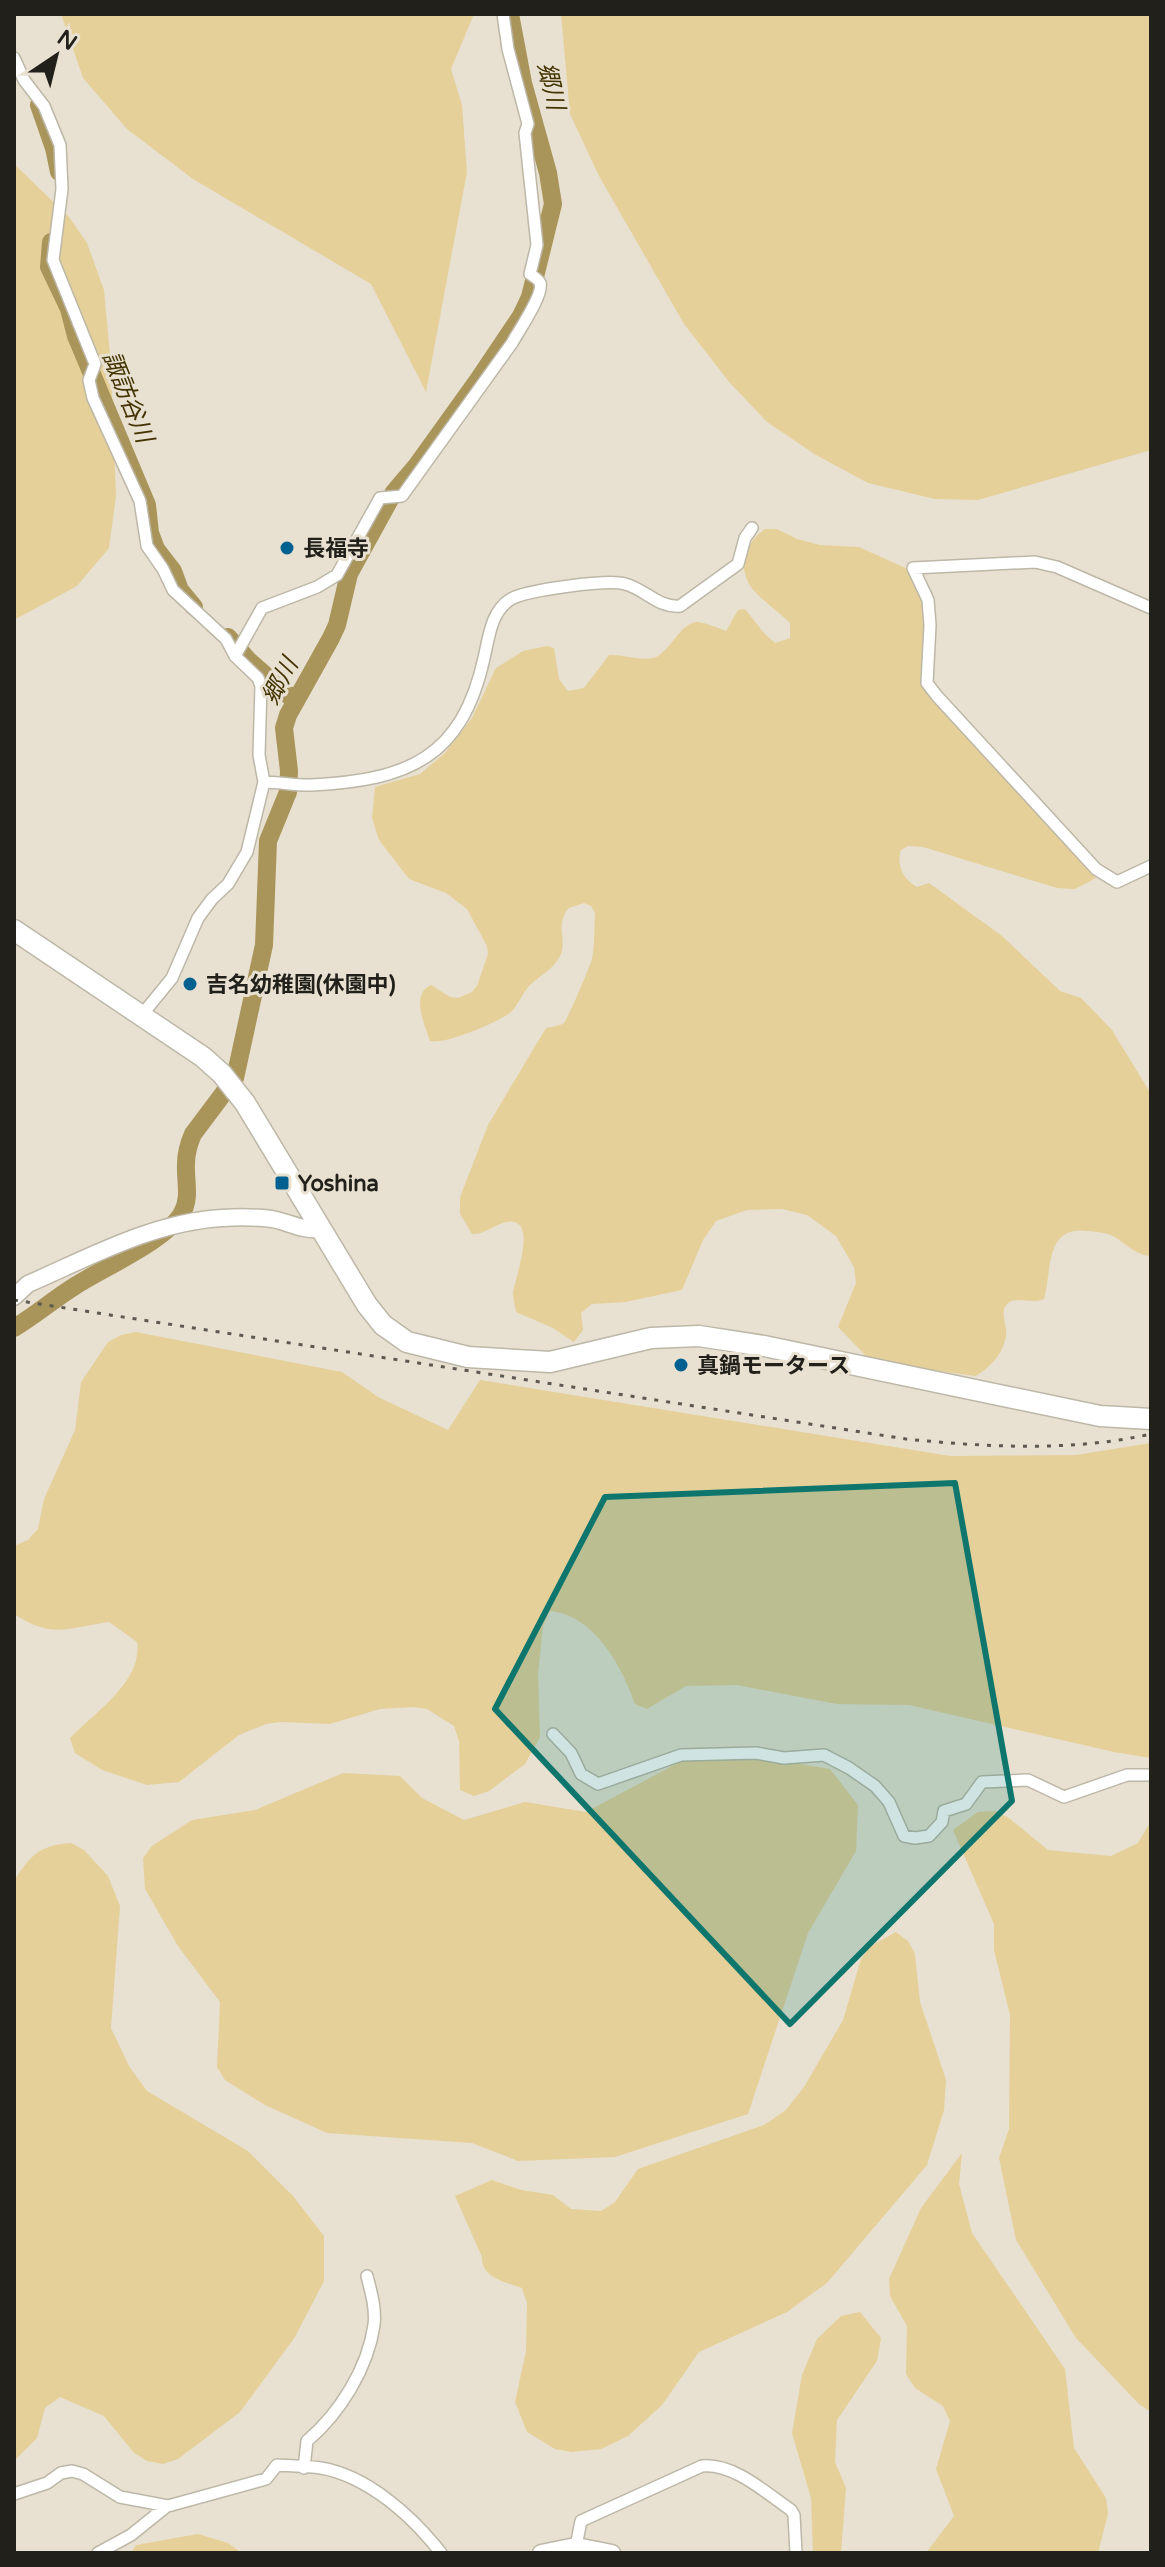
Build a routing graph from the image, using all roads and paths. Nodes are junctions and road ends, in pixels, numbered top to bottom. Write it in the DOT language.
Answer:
graph roads {
  1 [pos="503,14"];
  2 [pos="14,58"];
  3 [pos="752,528"];
  4 [pos="1151,608"];
  5 [pos="237,651"];
  6 [pos="264,782"];
  7 [pos="1151,866"];
  8 [pos="14,930"];
  9 [pos="141,1016"];
  10 [pos="320,1229"];
  11 [pos="14,1297"];
  12 [pos="1151,1419"];
  13 [pos="553,1734"];
  14 [pos="1151,1775"];
  15 [pos="367,2276"];
  16 [pos="304,2468"];
  17 [pos="14,2494"];
  18 [pos="168,2506"];
  19 [pos="576,2546"];
  20 [pos="98,2553"];
  21 [pos="441,2553"];
  22 [pos="541,2553"];
  23 [pos="612,2553"];
  24 [pos="796,2553"];
  1 -- 5 [label="street"];
  2 -- 5 [label="street"];
  3 -- 6 [label="street"];
  4 -- 7 [label="street"];
  5 -- 6 [label="street"];
  6 -- 9 [label="street"];
  8 -- 9 [label="highway"];
  9 -- 10 [label="highway"];
  10 -- 11 [label="main road"];
  10 -- 12 [label="highway"];
  13 -- 14 [label="street"];
  15 -- 16 [label="street"];
  16 -- 18 [label="street"];
  16 -- 21 [label="street"];
  17 -- 18 [label="street"];
  18 -- 20 [label="street"];
  19 -- 22 [label="main road"];
  19 -- 23 [label="main road"];
  19 -- 24 [label="street"];
}
